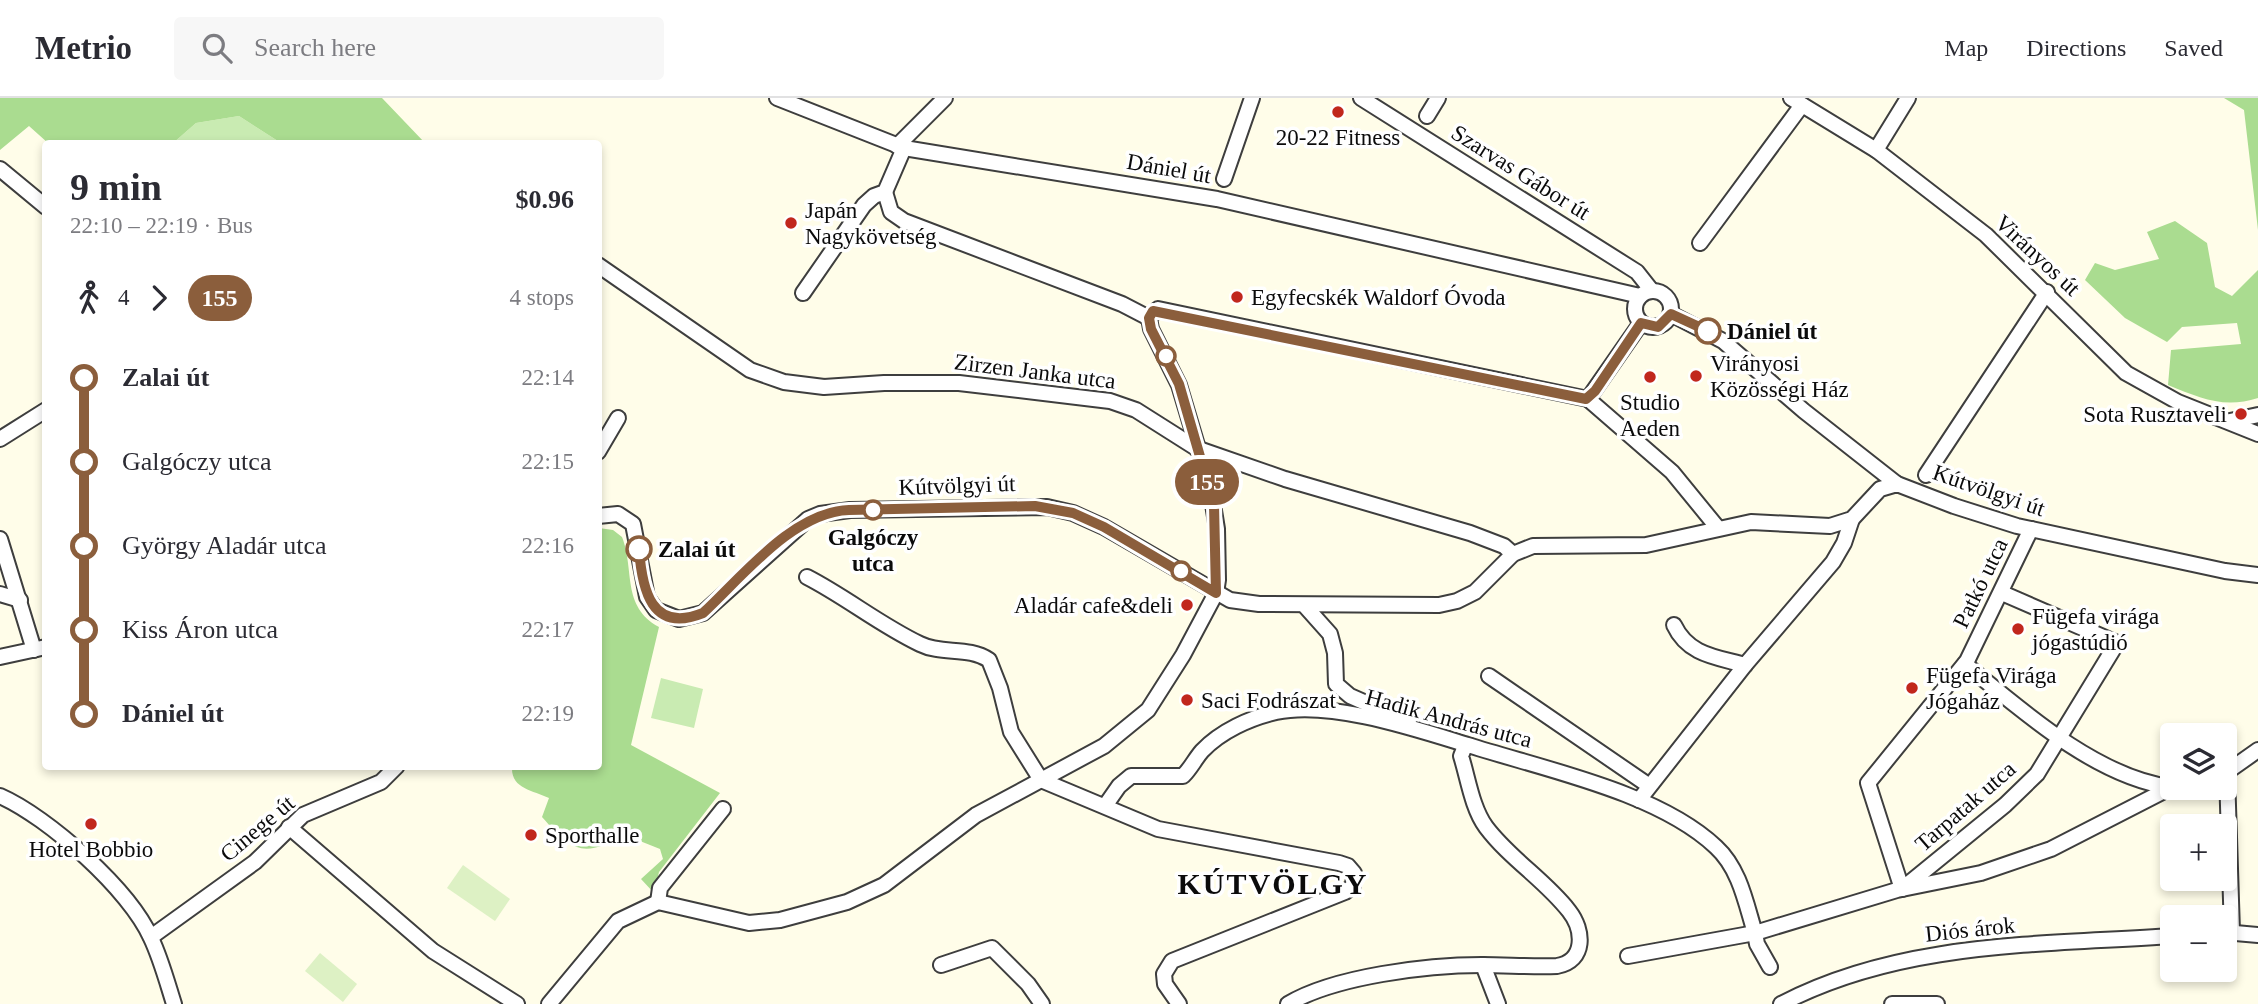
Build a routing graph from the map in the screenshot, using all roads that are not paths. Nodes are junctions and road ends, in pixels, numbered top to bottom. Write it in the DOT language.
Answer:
graph roads {
  1 [pos="777,98"];
  2 [pos="945,98"];
  3 [pos="1252,98"];
  4 [pos="1361,98"];
  5 [pos="1438,98"];
  6 [pos="1908,98"];
  7 [pos="1797,102"];
  8 [pos="1427,116"];
  9 [pos="901,147"];
  10 [pos="1876,150"];
  11 [pos="0,169"];
  12 [pos="1224,178"];
  13 [pos="885,191"];
  14 [pos="42,204"];
  15 [pos="1700,243"];
  16 [pos="602,268"];
  17 [pos="2047,292"];
  18 [pos="803,293"];
  19 [pos="1646,293"];
  20 [pos="1671,314"];
  21 [pos="1149,318"];
  22 [pos="1641,323"];
  23 [pos="1588,399"];
  24 [pos="42,413"];
  25 [pos="2258,415"];
  26 [pos="618,418"];
  27 [pos="2229,421"];
  28 [pos="2258,434"];
  29 [pos="0,439"];
  30 [pos="602,445"];
  31 [pos="1196,448"];
  32 [pos="1926,475"];
  33 [pos="1897,484"];
  34 [pos="602,513"];
  35 [pos="1852,519"];
  36 [pos="1717,527"];
  37 [pos="2031,530"];
  38 [pos="0,539"];
  39 [pos="1513,554"];
  40 [pos="2258,575"];
  41 [pos="807,577"];
  42 [pos="1216,593"];
  43 [pos="2002,593"];
  44 [pos="0,594"];
  45 [pos="20,600"];
  46 [pos="1305,606"];
  47 [pos="1674,625"];
  48 [pos="40,648"];
  49 [pos="0,657"];
  50 [pos="1965,664"];
  51 [pos="1745,665"];
  52 [pos="1489,676"];
  53 [pos="1415,728"];
  54 [pos="2060,740"];
  55 [pos="1470,746"];
  56 [pos="2258,750"];
  57 [pos="2237,765"];
  58 [pos="393,770"];
  59 [pos="1041,780"];
  60 [pos="2160,784"];
  61 [pos="1648,785"];
  62 [pos="2160,793"];
  63 [pos="0,796"];
  64 [pos="1639,800"];
  65 [pos="2225,800"];
  66 [pos="1105,806"];
  67 [pos="723,809"];
  68 [pos="289,827"];
  69 [pos="1902,889"];
  70 [pos="658,902"];
  71 [pos="2227,905"];
  72 [pos="1754,927"];
  73 [pos="2237,933"];
  74 [pos="2258,935"];
  75 [pos="151,937"];
  76 [pos="2160,937"];
  77 [pos="1628,956"];
  78 [pos="941,965"];
  79 [pos="1483,965"];
  80 [pos="1770,967"];
  81 [pos="1787,1003"];
  82 [pos="174,1004"];
  83 [pos="517,1004"];
  84 [pos="549,1004"];
  85 [pos="1042,1004"];
  86 [pos="1179,1004"];
  87 [pos="1288,1004"];
  88 [pos="1498,1004"];
  89 [pos="1892,1004"];
  90 [pos="1937,1004"];
  1 -- 9 [label="street, Dániel út"];
  2 -- 9 [label="street"];
  3 -- 12 [label="street"];
  4 -- 19 [label="street, Szarvas Gábor út"];
  5 -- 8 [label="street"];
  6 -- 10 [label="street"];
  7 -- 10 [label="street, Virányos út"];
  7 -- 15 [label="street"];
  9 -- 13 [label="street"];
  9 -- 19 [label="street, Dániel út"];
  10 -- 17 [label="street, Virányos út"];
  11 -- 14 [label="street"];
  13 -- 18 [label="street"];
  13 -- 21 [label="street"];
  16 -- 31 [label="street, Zirzen Janka utca"];
  17 -- 27 [label="street, Virányos út"];
  17 -- 32 [label="street"];
  19 -- 20 [label="street"];
  19 -- 22 [label="street"];
  20 -- 22 [label="street"];
  20 -- 33 [label="street"];
  21 -- 23 [label="street"];
  21 -- 31 [label="street"];
  22 -- 23 [label="street"];
  23 -- 36 [label="street"];
  24 -- 29 [label="street"];
  25 -- 27 [label="street"];
  26 -- 30 [label="street"];
  27 -- 28 [label="street, Virányos út"];
  31 -- 39 [label="street, Zirzen Janka utca"];
  31 -- 42 [label="street"];
  33 -- 35 [label="street, Kútvölgyi út"];
  33 -- 37 [label="street, Kútvölgyi út"];
  34 -- 42 [label="street, Kútvölgyi út"];
  35 -- 36 [label="street"];
  35 -- 51 [label="street"];
  36 -- 39 [label="street"];
  37 -- 40 [label="street, Kútvölgyi út"];
  37 -- 43 [label="street, Patkó utca"];
  38 -- 45 [label="street"];
  39 -- 46 [label="street, Kútvölgyi út"];
  41 -- 59 [label="street"];
  42 -- 46 [label="street, Kútvölgyi út"];
  42 -- 59 [label="street"];
  43 -- 50 [label="street, Patkó utca"];
  43 -- 54 [label="street, Tarpatak utca"];
  44 -- 45 [label="street"];
  45 -- 48 [label="street"];
  46 -- 53 [label="street"];
  47 -- 51 [label="street"];
  48 -- 49 [label="street"];
  50 -- 54 [label="street, Patkó utca"];
  50 -- 69 [label="street"];
  51 -- 61 [label="street"];
  52 -- 61 [label="street"];
  53 -- 55 [label="street, Hadik András utca"];
  53 -- 66 [label="street, Hadik András utca"];
  54 -- 60 [label="street, Patkó utca"];
  54 -- 69 [label="street, Tarpatak utca"];
  55 -- 64 [label="street, Hadik András utca"];
  55 -- 79 [label="street"];
  56 -- 57 [label="street"];
  58 -- 68 [label="street, Cinege út"];
  59 -- 66 [label="street"];
  59 -- 70 [label="street"];
  61 -- 64 [label="street"];
  62 -- 69 [label="street"];
  63 -- 75 [label="street"];
  64 -- 72 [label="street, Hadik András utca"];
  65 -- 71 [label="street"];
  66 -- 86 [label="street"];
  67 -- 70 [label="street"];
  68 -- 75 [label="street, Cinege út"];
  68 -- 83 [label="street"];
  69 -- 72 [label="street"];
  70 -- 84 [label="street"];
  72 -- 77 [label="street"];
  72 -- 80 [label="street, Hadik András utca"];
  73 -- 74 [label="street"];
  75 -- 82 [label="street"];
  76 -- 81 [label="street, Diós árok"];
  78 -- 85 [label="street"];
  79 -- 87 [label="street"];
  79 -- 88 [label="street"];
  89 -- 90 [label="street"];
}
